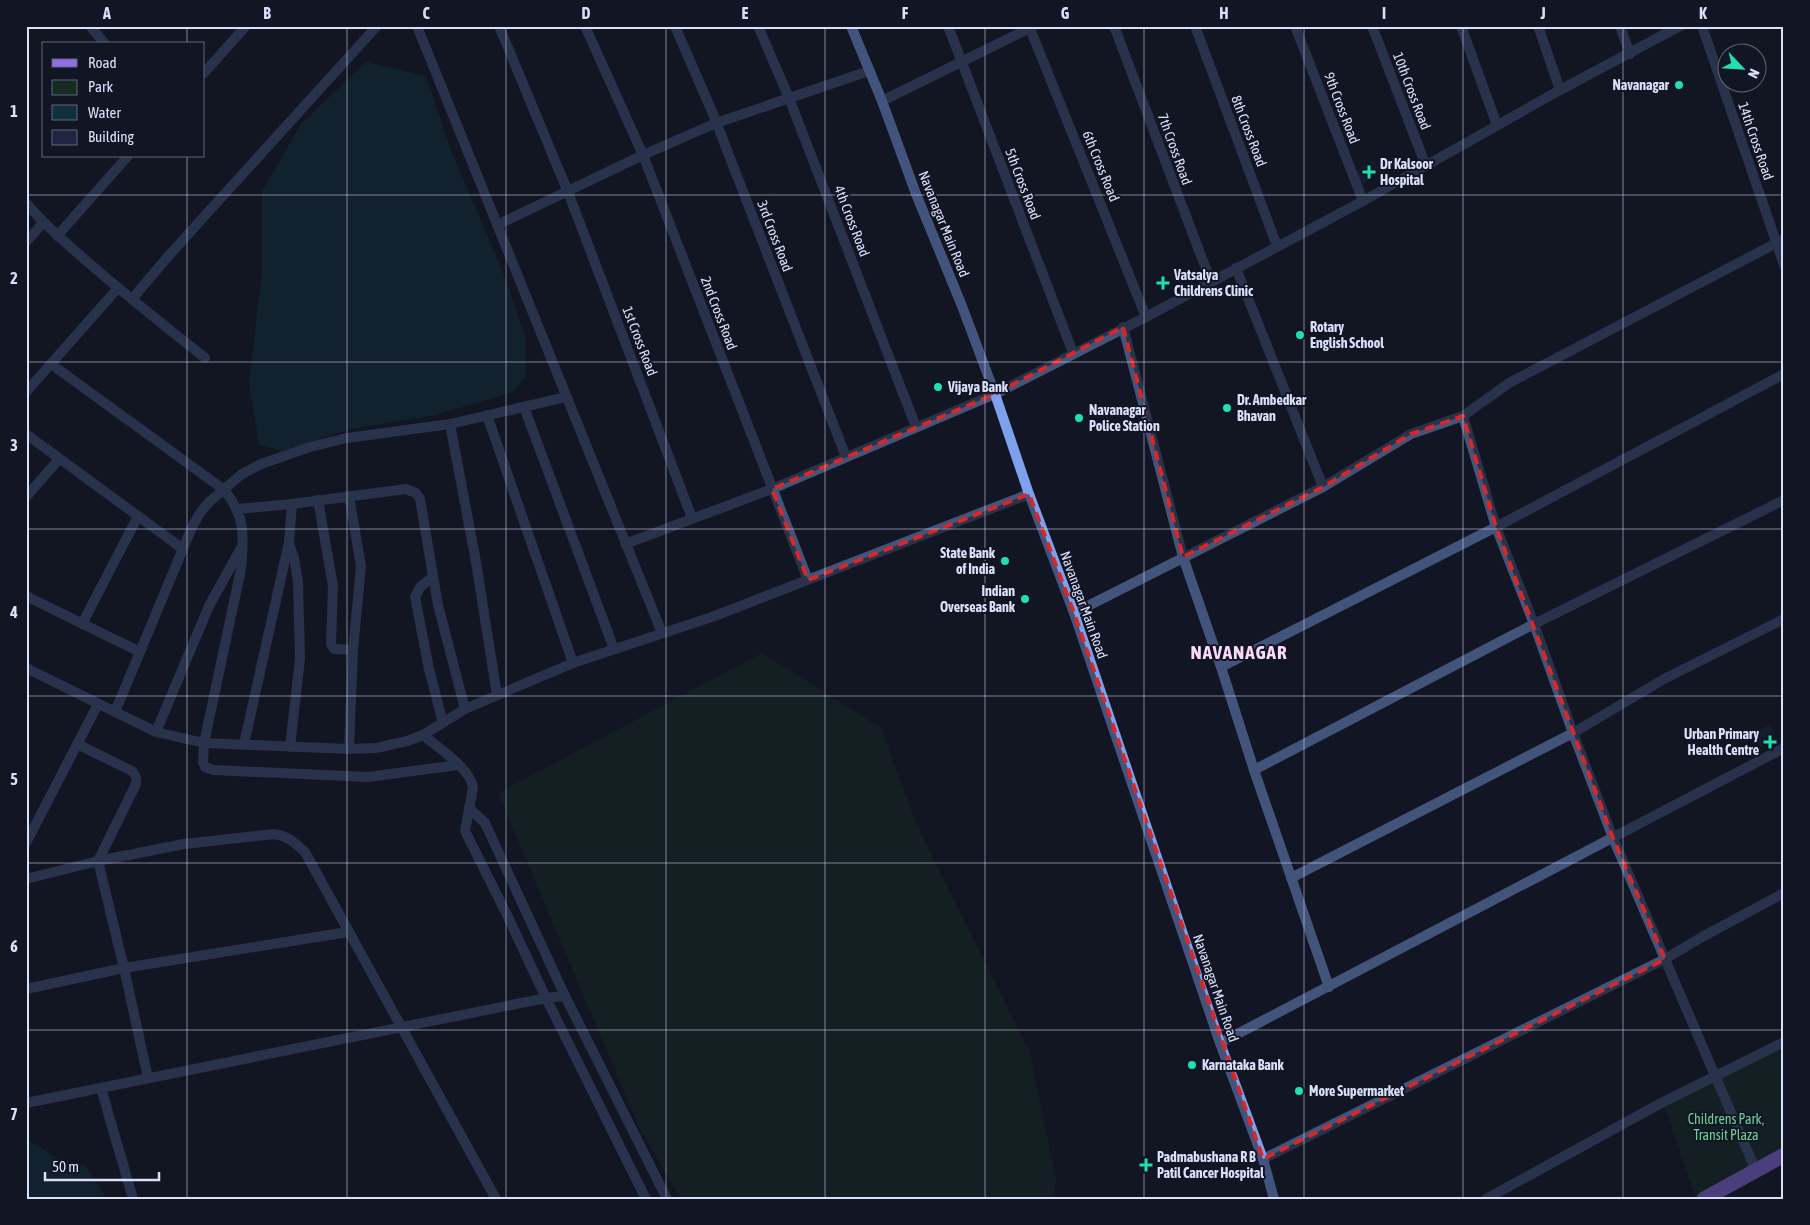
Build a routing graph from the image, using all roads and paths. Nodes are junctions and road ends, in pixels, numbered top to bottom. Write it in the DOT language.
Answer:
graph roads {
  1 [pos="90,26"];
  2 [pos="246,26"];
  3 [pos="377,26"];
  4 [pos="417,26"];
  5 [pos="499,26"];
  6 [pos="585,26"];
  7 [pos="674,26"];
  8 [pos="758,26"];
  9 [pos="851,26"];
  10 [pos="948,26"];
  11 [pos="1114,26"];
  12 [pos="1195,26"];
  13 [pos="1295,26"];
  14 [pos="1372,26"];
  15 [pos="1461,26"];
  16 [pos="1538,26"];
  17 [pos="1620,26"];
  18 [pos="1680,26"];
  19 [pos="1702,26"];
  20 [pos="1031,27"];
  21 [pos="103,42"];
  22 [pos="1630,54"];
  23 [pos="962,63"];
  24 [pos="869,71"];
  25 [pos="205,72"];
  26 [pos="1560,90"];
  27 [pos="789,98"];
  28 [pos="882,102"];
  29 [pos="714,119"];
  30 [pos="1497,125"];
  31 [pos="641,151"];
  32 [pos="126,158"];
  33 [pos="1426,166"];
  34 [pos="567,189"];
  35 [pos="1363,201"];
  36 [pos="26,203"];
  37 [pos="496,222"];
  38 [pos="43,223"];
  39 [pos="57,236"];
  40 [pos="1780,240"];
  41 [pos="26,242"];
  42 [pos="1277,246"];
  43 [pos="1784,265"];
  44 [pos="1236,268"];
  45 [pos="1211,282"];
  46 [pos="118,288"];
  47 [pos="132,299"];
  48 [pos="1146,316"];
  49 [pos="1123,327"];
  50 [pos="1073,353"];
  51 [pos="205,358"];
  52 [pos="51,364"];
  53 [pos="1784,374"];
  54 [pos="26,392"];
  55 [pos="995,394"];
  56 [pos="566,397"];
  57 [pos="524,407"];
  58 [pos="487,416"];
  59 [pos="1463,416"];
  60 [pos="450,424"];
  61 [pos="916,427"];
  62 [pos="26,434"];
  63 [pos="846,457"];
  64 [pos="59,459"];
  65 [pos="1323,487"];
  66 [pos="223,489"];
  67 [pos="772,489"];
  68 [pos="1029,494"];
  69 [pos="350,496"];
  70 [pos="26,497"];
  71 [pos="318,500"];
  72 [pos="1784,500"];
  73 [pos="292,504"];
  74 [pos="238,509"];
  75 [pos="138,516"];
  76 [pos="692,518"];
  77 [pos="1496,527"];
  78 [pos="289,542"];
  79 [pos="625,544"];
  80 [pos="243,545"];
  81 [pos="183,549"];
  82 [pos="1183,556"];
  83 [pos="433,577"];
  84 [pos="808,580"];
  85 [pos="26,596"];
  86 [pos="1074,613"];
  87 [pos="1784,619"];
  88 [pos="82,624"];
  89 [pos="1534,624"];
  90 [pos="662,633"];
  91 [pos="614,649"];
  92 [pos="353,650"];
  93 [pos="140,652"];
  94 [pos="573,662"];
  95 [pos="1221,666"];
  96 [pos="26,668"];
  97 [pos="498,695"];
  98 [pos="98,704"];
  99 [pos="465,709"];
  100 [pos="115,712"];
  101 [pos="443,723"];
  102 [pos="156,732"];
  103 [pos="1573,733"];
  104 [pos="423,735"];
  105 [pos="204,742"];
  106 [pos="77,744"];
  107 [pos="244,744"];
  108 [pos="290,747"];
  109 [pos="1784,748"];
  110 [pos="349,749"];
  111 [pos="458,765"];
  112 [pos="1254,770"];
  113 [pos="469,808"];
  114 [pos="1614,838"];
  115 [pos="26,843"];
  116 [pos="98,862"];
  117 [pos="1291,878"];
  118 [pos="26,879"];
  119 [pos="1784,893"];
  120 [pos="348,932"];
  121 [pos="1665,959"];
  122 [pos="124,968"];
  123 [pos="1330,987"];
  124 [pos="26,989"];
  125 [pos="565,996"];
  126 [pos="546,998"];
  127 [pos="402,1027"];
  128 [pos="1784,1042"];
  129 [pos="1220,1043"];
  130 [pos="1716,1077"];
  131 [pos="148,1078"];
  132 [pos="100,1088"];
  133 [pos="26,1103"];
  134 [pos="1784,1155"];
  135 [pos="1263,1159"];
  136 [pos="1756,1171"];
  137 [pos="133,1199"];
  138 [pos="496,1199"];
  139 [pos="646,1199"];
  140 [pos="667,1199"];
  141 [pos="1274,1199"];
  142 [pos="1486,1199"];
  143 [pos="1704,1199"];
  1 -- 21 [label="street"];
  2 -- 25 [label="street"];
  3 -- 47 [label="street"];
  4 -- 37 [label="street"];
  5 -- 34 [label="street, 1st Cross Road"];
  6 -- 31 [label="street, 2nd Cross Road"];
  7 -- 29 [label="street, 3rd Cross Road"];
  8 -- 27 [label="street, 4th Cross Road"];
  9 -- 24 [label="main road, Navanagar Main Road"];
  10 -- 23 [label="street, 5th Cross Road"];
  11 -- 45 [label="street, 7th Cross Road"];
  12 -- 42 [label="street, 8th Cross Road"];
  13 -- 35 [label="street, 9th Cross Road"];
  14 -- 33 [label="street, 10th Cross Road"];
  15 -- 30 [label="street"];
  16 -- 26 [label="street"];
  17 -- 22 [label="street"];
  18 -- 22 [label="street"];
  19 -- 40 [label="street, 14th Cross Road"];
  20 -- 23 [label="street"];
  20 -- 48 [label="street, 6th Cross Road"];
  22 -- 26 [label="street"];
  23 -- 28 [label="street"];
  23 -- 50 [label="street, 5th Cross Road"];
  24 -- 27 [label="street"];
  24 -- 28 [label="main road, Navanagar Main Road"];
  26 -- 30 [label="street"];
  27 -- 29 [label="street"];
  27 -- 61 [label="street, 4th Cross Road"];
  28 -- 55 [label="main road, Navanagar Main Road"];
  29 -- 31 [label="street"];
  29 -- 63 [label="street, 3rd Cross Road"];
  30 -- 33 [label="street"];
  31 -- 34 [label="street"];
  31 -- 67 [label="street, 2nd Cross Road"];
  32 -- 39 [label="street"];
  33 -- 35 [label="street"];
  34 -- 37 [label="street"];
  34 -- 76 [label="street, 1st Cross Road"];
  35 -- 42 [label="street"];
  36 -- 38 [label="street"];
  37 -- 56 [label="street"];
  38 -- 39 [label="street"];
  38 -- 41 [label="street"];
  39 -- 46 [label="street"];
  40 -- 43 [label="street, 14th Cross Road"];
  40 -- 59 [label="street"];
  42 -- 44 [label="street"];
  44 -- 45 [label="street"];
  44 -- 65 [label="street"];
  45 -- 48 [label="street"];
  46 -- 47 [label="street"];
  46 -- 52 [label="street"];
  47 -- 51 [label="street"];
  48 -- 49 [label="street"];
  49 -- 50 [label="street"];
  49 -- 82 [label="street"];
  50 -- 55 [label="street"];
  52 -- 54 [label="street"];
  52 -- 66 [label="street"];
  53 -- 77 [label="street"];
  55 -- 61 [label="street"];
  55 -- 68 [label="main road, Navanagar Main Road"];
  56 -- 57 [label="street"];
  56 -- 79 [label="street"];
  57 -- 58 [label="street"];
  57 -- 91 [label="street"];
  58 -- 60 [label="street"];
  58 -- 94 [label="street"];
  59 -- 65 [label="street"];
  59 -- 77 [label="street"];
  60 -- 66 [label="street"];
  60 -- 97 [label="street"];
  61 -- 63 [label="street"];
  62 -- 64 [label="street"];
  63 -- 67 [label="street"];
  64 -- 70 [label="street"];
  64 -- 75 [label="street"];
  65 -- 82 [label="street"];
  66 -- 74 [label="street"];
  66 -- 81 [label="street"];
  67 -- 76 [label="street"];
  67 -- 84 [label="street, 2nd Cross Road"];
  68 -- 84 [label="street"];
  68 -- 86 [label="main road, Navanagar Main Road"];
  69 -- 71 [label="street"];
  69 -- 83 [label="street"];
  69 -- 92 [label="street"];
  71 -- 73 [label="street"];
  71 -- 92 [label="street"];
  72 -- 89 [label="street"];
  73 -- 74 [label="street"];
  73 -- 78 [label="street"];
  74 -- 80 [label="street"];
  75 -- 81 [label="street"];
  75 -- 88 [label="street"];
  76 -- 79 [label="street"];
  77 -- 89 [label="street"];
  77 -- 95 [label="street"];
  78 -- 107 [label="street"];
  78 -- 108 [label="street"];
  79 -- 90 [label="street"];
  80 -- 102 [label="street"];
  80 -- 105 [label="street"];
  81 -- 93 [label="street"];
  82 -- 86 [label="street"];
  82 -- 95 [label="street"];
  83 -- 99 [label="street"];
  83 -- 101 [label="street"];
  84 -- 90 [label="street"];
  85 -- 88 [label="street"];
  86 -- 129 [label="main road, Navanagar Main Road"];
  87 -- 103 [label="street"];
  88 -- 93 [label="street"];
  89 -- 103 [label="street"];
  89 -- 112 [label="street"];
  90 -- 91 [label="street"];
  91 -- 94 [label="street"];
  92 -- 110 [label="street"];
  93 -- 100 [label="street"];
  94 -- 97 [label="street"];
  95 -- 112 [label="street"];
  96 -- 98 [label="street"];
  97 -- 99 [label="street"];
  98 -- 100 [label="street"];
  98 -- 106 [label="street"];
  99 -- 101 [label="street"];
  100 -- 102 [label="street"];
  101 -- 104 [label="street"];
  102 -- 105 [label="street"];
  103 -- 114 [label="street"];
  103 -- 117 [label="street"];
  104 -- 110 [label="street"];
  104 -- 111 [label="street"];
  105 -- 107 [label="street"];
  105 -- 111 [label="street"];
  106 -- 115 [label="street"];
  106 -- 116 [label="street"];
  107 -- 108 [label="street"];
  108 -- 110 [label="street"];
  109 -- 114 [label="street"];
  111 -- 113 [label="street"];
  112 -- 117 [label="street"];
  113 -- 125 [label="street"];
  113 -- 126 [label="street"];
  114 -- 121 [label="street"];
  114 -- 123 [label="street"];
  116 -- 118 [label="street"];
  116 -- 120 [label="street"];
  116 -- 122 [label="street"];
  117 -- 123 [label="street"];
  119 -- 121 [label="street"];
  120 -- 122 [label="street"];
  120 -- 127 [label="street"];
  121 -- 130 [label="street"];
  121 -- 135 [label="street"];
  122 -- 124 [label="street"];
  122 -- 131 [label="street"];
  123 -- 129 [label="street"];
  125 -- 126 [label="street"];
  125 -- 140 [label="street"];
  126 -- 127 [label="street"];
  126 -- 139 [label="street"];
  127 -- 131 [label="street"];
  127 -- 138 [label="street"];
  128 -- 130 [label="street"];
  129 -- 135 [label="main road, Navanagar Main Road"];
  130 -- 136 [label="street"];
  130 -- 142 [label="street"];
  131 -- 132 [label="street"];
  132 -- 133 [label="street"];
  132 -- 137 [label="street"];
  134 -- 136 [label="main road"];
  135 -- 141 [label="main road, Navanagar Main Road"];
  136 -- 143 [label="main road"];
}
